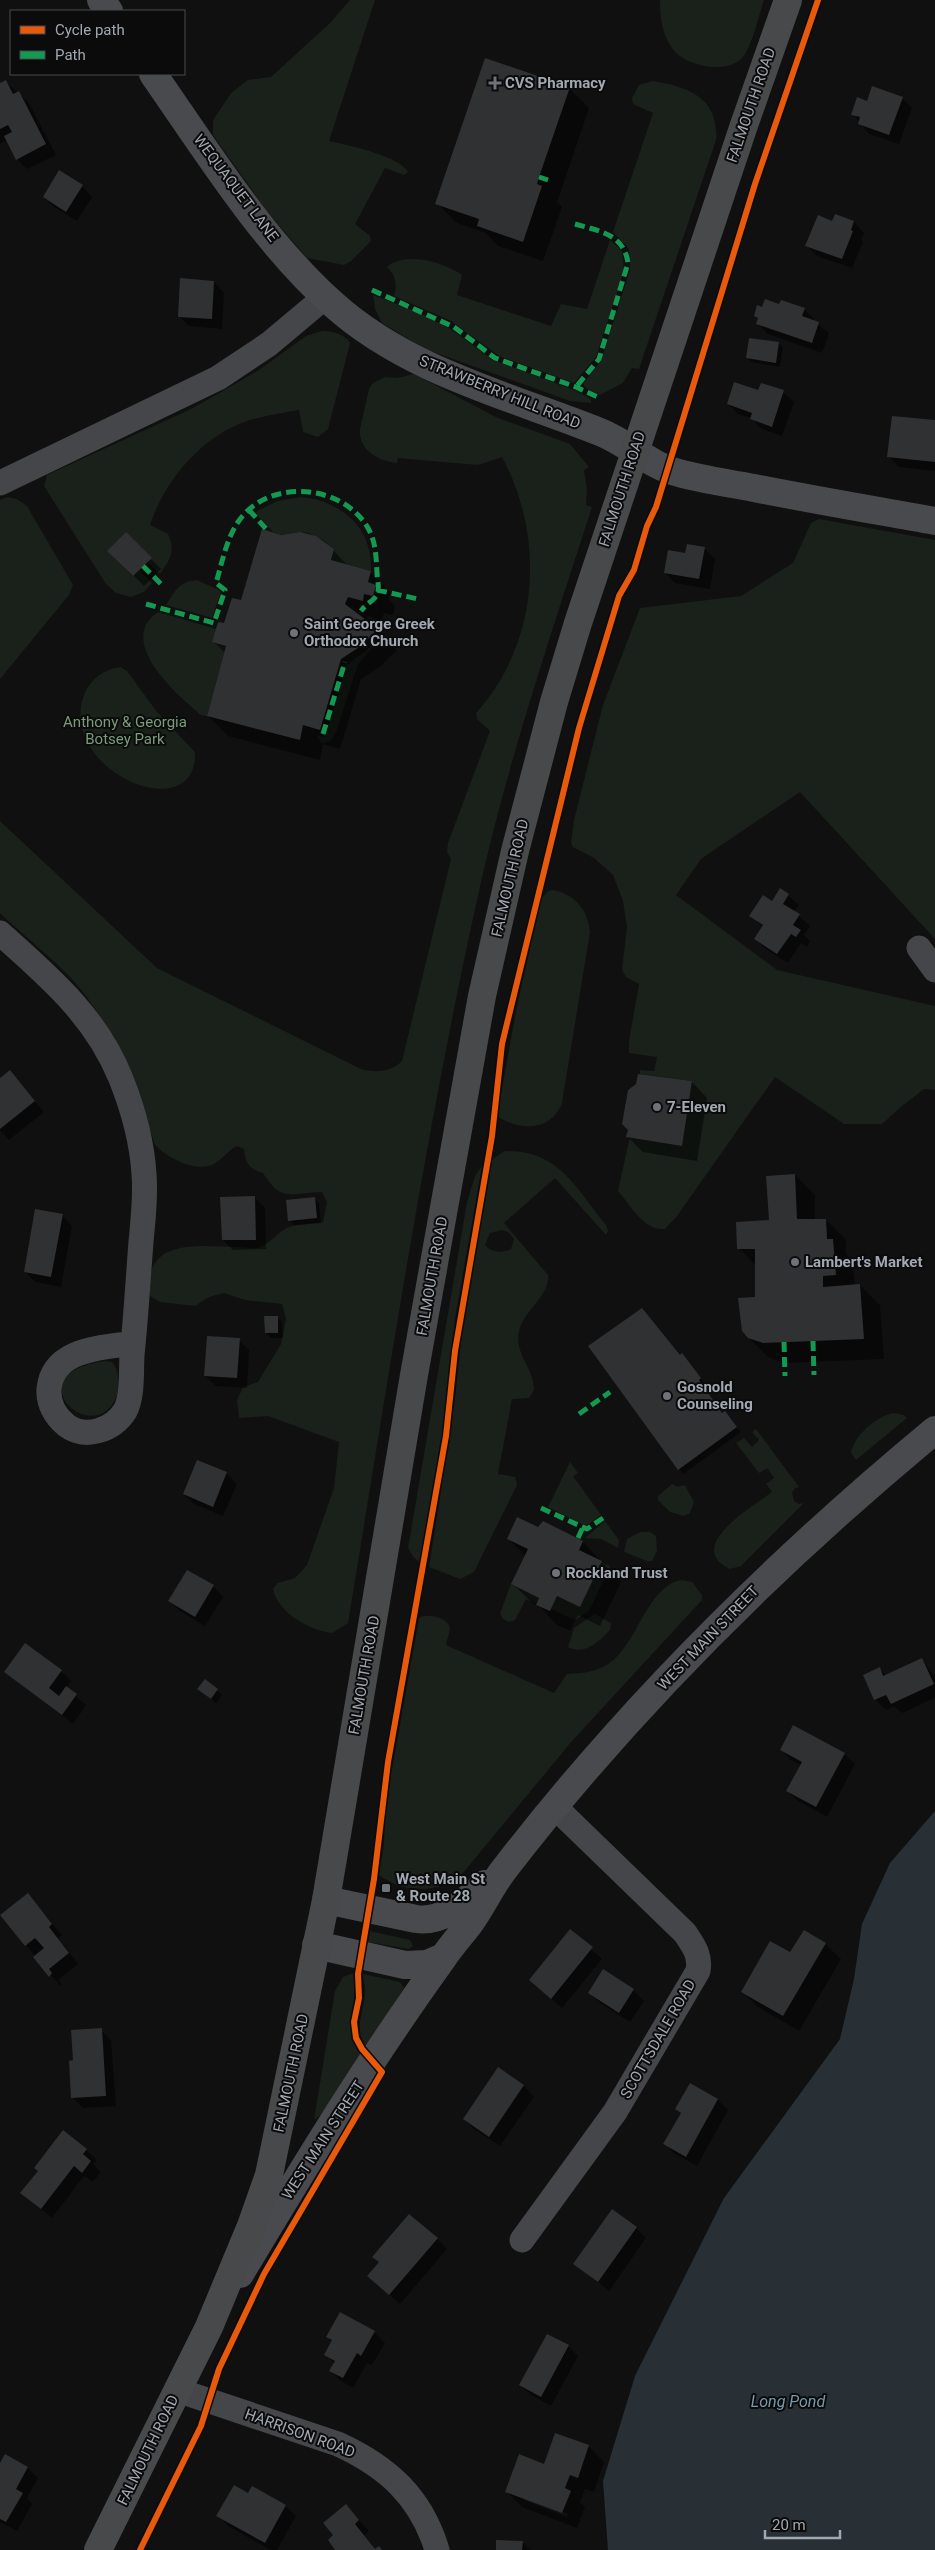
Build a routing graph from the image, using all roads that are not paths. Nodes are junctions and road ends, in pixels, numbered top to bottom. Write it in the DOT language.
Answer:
graph roads {
  1 [pos="788,0"];
  2 [pos="154,75"];
  3 [pos="325,297"];
  4 [pos="633,452"];
  5 [pos="0,483"];
  6 [pos="935,521"];
  7 [pos="0,932"];
  8 [pos="920,948"];
  9 [pos="935,970"];
  10 [pos="133,1343"];
  11 [pos="935,1430"];
  12 [pos="554,1807"];
  13 [pos="504,1869"];
  14 [pos="326,1900"];
  15 [pos="316,1945"];
  16 [pos="443,1957"];
  17 [pos="522,2240"];
  18 [pos="209,2327"];
  19 [pos="177,2390"];
  20 [pos="98,2550"];
  21 [pos="437,2550"];
  1 -- 4 [label="main road, FALMOUTH ROAD"];
  2 -- 3 [label="main road, WEQUAQUET LANE"];
  3 -- 4 [label="main road, STRAWBERRY HILL ROAD"];
  3 -- 5 [label="street"];
  4 -- 6 [label="main road, STRAWBERRY HILL ROAD"];
  4 -- 14 [label="main road, FALMOUTH ROAD"];
  7 -- 10 [label="street"];
  8 -- 9 [label="street"];
  11 -- 12 [label="main road, WEST MAIN STREET"];
  12 -- 13 [label="main road, WEST MAIN STREET"];
  12 -- 17 [label="street, SCOTTSDALE ROAD"];
  13 -- 14 [label="main road, WEST MAIN STREET"];
  13 -- 16 [label="main road, WEST MAIN STREET"];
  14 -- 15 [label="main road, FALMOUTH ROAD"];
  15 -- 16 [label="main road"];
  15 -- 18 [label="main road, FALMOUTH ROAD"];
  16 -- 18 [label="main road, WEST MAIN STREET"];
  18 -- 19 [label="main road, FALMOUTH ROAD"];
  19 -- 20 [label="main road, FALMOUTH ROAD"];
  19 -- 21 [label="street, HARRISON ROAD"];
}
